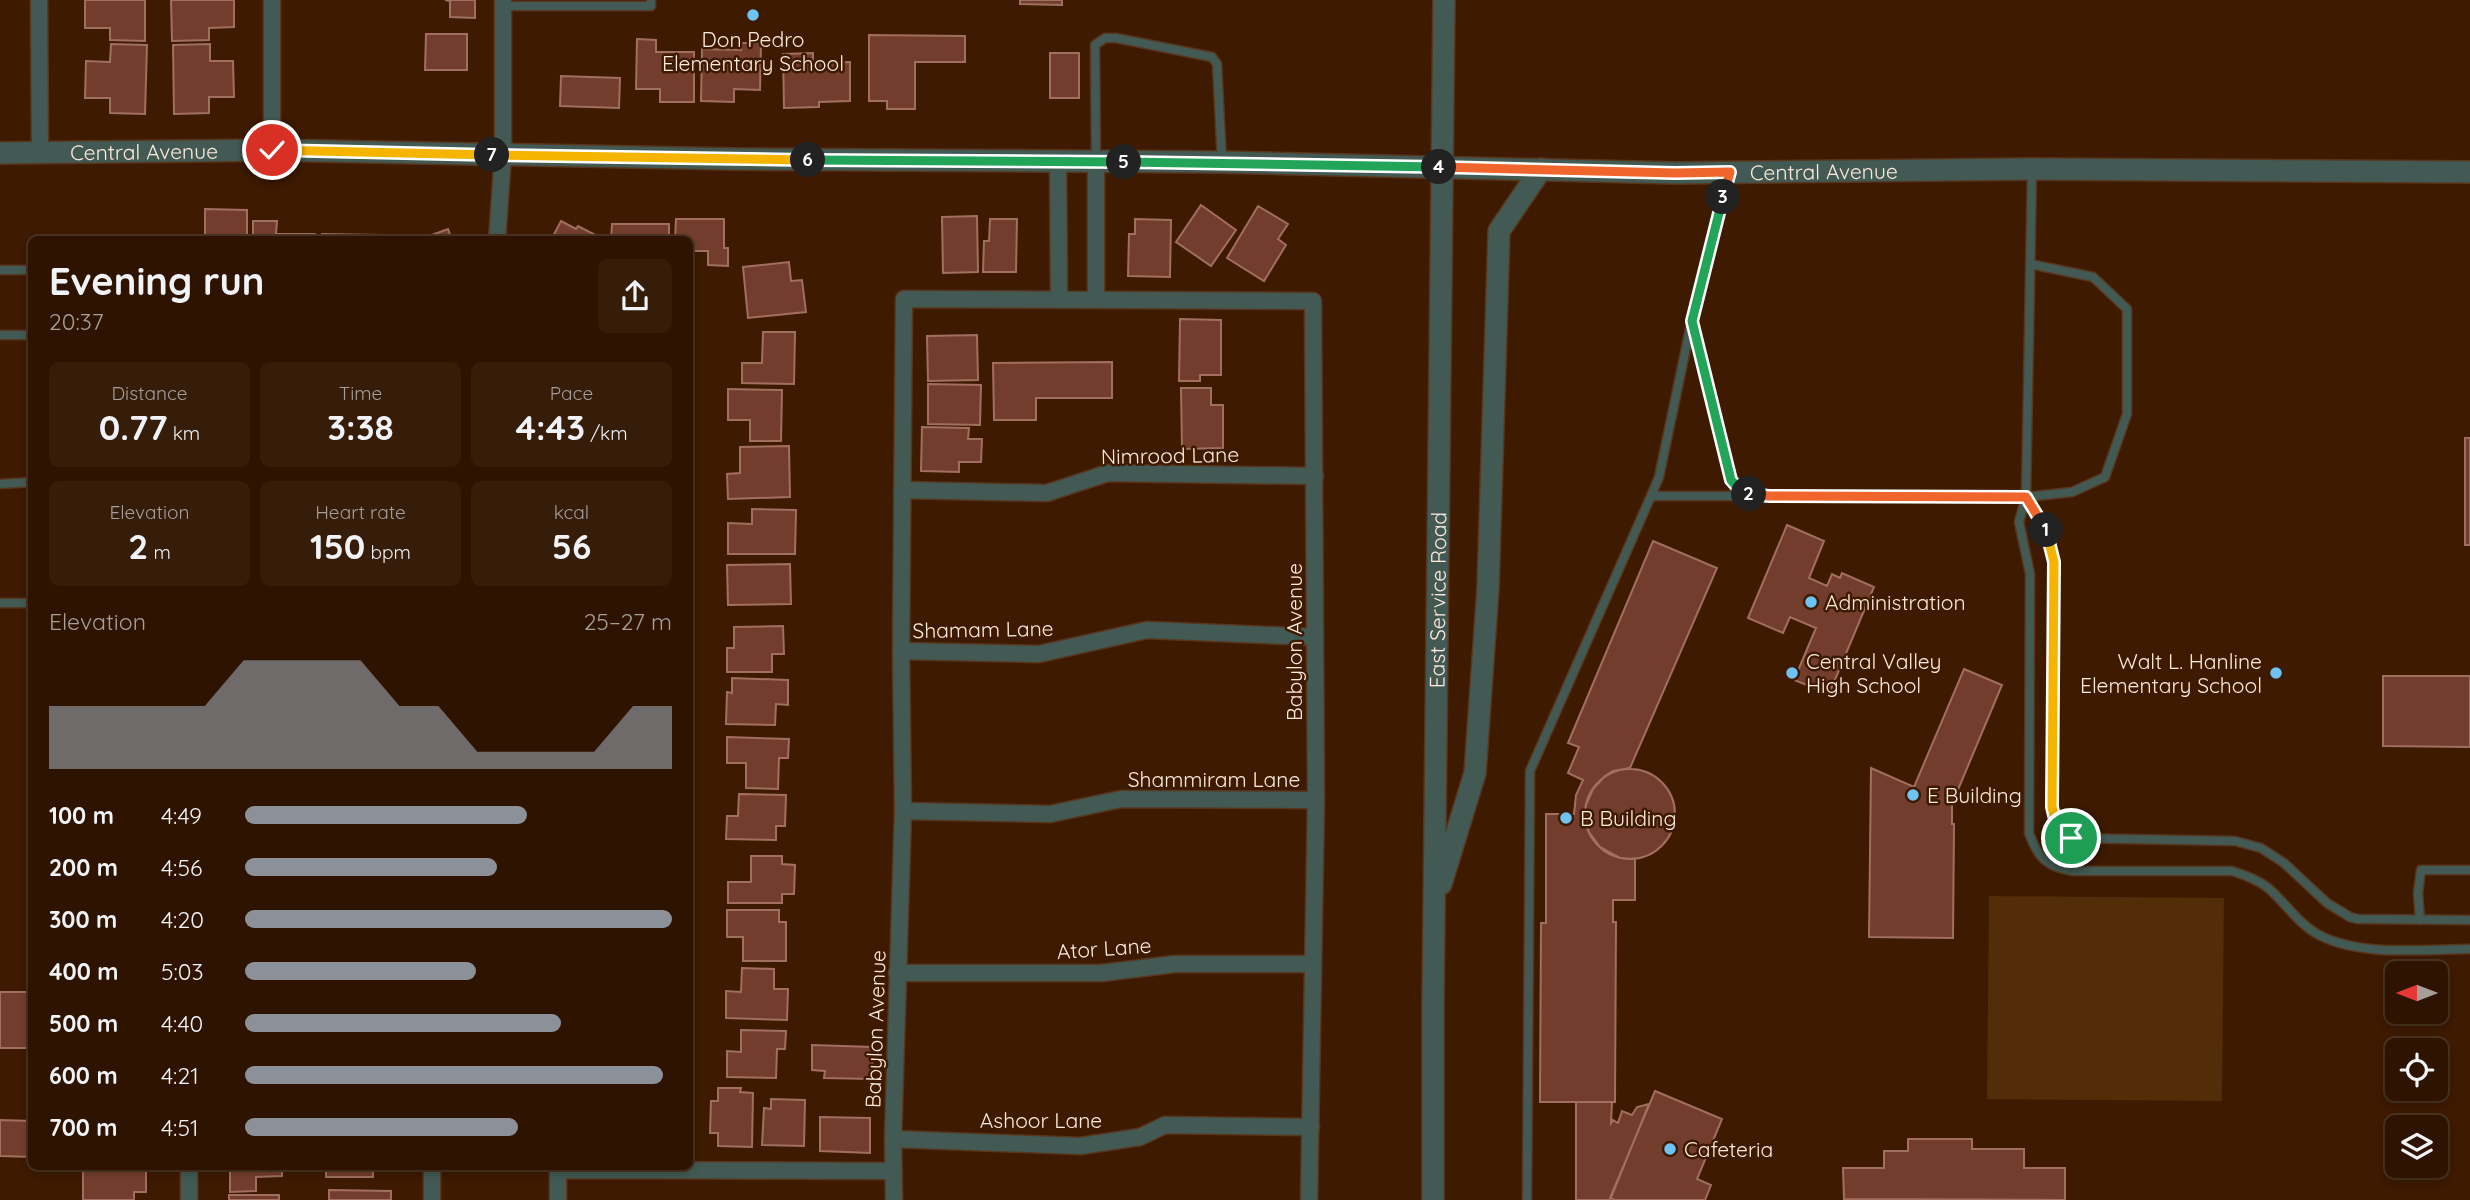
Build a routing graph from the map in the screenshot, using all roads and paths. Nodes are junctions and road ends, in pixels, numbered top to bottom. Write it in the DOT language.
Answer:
graph roads {
  1 [pos="39,0"];
  2 [pos="272,0"];
  3 [pos="651,0"];
  4 [pos="1444,0"];
  5 [pos="503,3"];
  6 [pos="573,3"];
  7 [pos="272,150"];
  8 [pos="40,151"];
  9 [pos="0,153"];
  10 [pos="503,155"];
  11 [pos="1058,161"];
  12 [pos="1096,162"];
  13 [pos="1222,162"];
  14 [pos="1442,167"];
  15 [pos="1541,169"];
  16 [pos="2032,169"];
  17 [pos="1730,172"];
  18 [pos="2470,172"];
  19 [pos="497,236"];
  20 [pos="2030,264"];
  21 [pos="0,270"];
  22 [pos="28,271"];
  23 [pos="1059,298"];
  24 [pos="1096,299"];
  25 [pos="1692,321"];
  26 [pos="0,335"];
  27 [pos="28,335"];
  28 [pos="1315,476"];
  29 [pos="28,482"];
  30 [pos="0,484"];
  31 [pos="902,490"];
  32 [pos="1651,496"];
  33 [pos="1758,496"];
  34 [pos="2026,497"];
  35 [pos="0,603"];
  36 [pos="28,604"];
  37 [pos="1315,637"];
  38 [pos="901,651"];
  39 [pos="1316,800"];
  40 [pos="903,811"];
  41 [pos="2470,870"];
  42 [pos="1434,906"];
  43 [pos="2420,920"];
  44 [pos="2470,920"];
  45 [pos="2470,949"];
  46 [pos="1314,964"];
  47 [pos="897,973"];
  48 [pos="1311,1128"];
  49 [pos="893,1139"];
  50 [pos="693,1169"];
  51 [pos="189,1170"];
  52 [pos="432,1170"];
  53 [pos="558,1170"];
  54 [pos="894,1171"];
  55 [pos="189,1200"];
  56 [pos="432,1200"];
  57 [pos="558,1200"];
  58 [pos="894,1200"];
  59 [pos="1310,1200"];
  60 [pos="1433,1200"];
  61 [pos="1527,1200"];
  1 -- 8 [label="street"];
  2 -- 7 [label="street"];
  3 -- 6 [label="lane"];
  4 -- 14 [label="street, East Service Road"];
  5 -- 6 [label="lane"];
  5 -- 10 [label="street"];
  7 -- 8 [label="street, Central Avenue"];
  7 -- 10 [label="street, Central Avenue"];
  8 -- 9 [label="street, Central Avenue"];
  10 -- 11 [label="street, Central Avenue"];
  10 -- 19 [label="street"];
  11 -- 12 [label="street, Central Avenue"];
  11 -- 23 [label="street"];
  12 -- 13 [label="street, Central Avenue"];
  12 -- 13 [label="lane"];
  12 -- 24 [label="street"];
  13 -- 14 [label="street, Central Avenue"];
  14 -- 15 [label="street, Central Avenue"];
  14 -- 42 [label="street, East Service Road"];
  15 -- 17 [label="street, Central Avenue"];
  15 -- 42 [label="street"];
  16 -- 17 [label="street, Central Avenue"];
  16 -- 18 [label="street, Central Avenue"];
  16 -- 20 [label="lane"];
  17 -- 25 [label="lane"];
  20 -- 34 [label="lane"];
  20 -- 34 [label="lane"];
  21 -- 22 [label="lane"];
  23 -- 24 [label="street, Babylon Avenue"];
  23 -- 31 [label="street, Babylon Avenue"];
  24 -- 28 [label="street, Babylon Avenue"];
  25 -- 32 [label="lane"];
  25 -- 33 [label="lane"];
  26 -- 27 [label="lane"];
  28 -- 31 [label="street, Nimrood Lane"];
  28 -- 37 [label="street, Babylon Avenue"];
  29 -- 30 [label="lane"];
  31 -- 38 [label="street, Babylon Avenue"];
  32 -- 33 [label="lane"];
  32 -- 61 [label="lane"];
  33 -- 34 [label="lane"];
  34 -- 43 [label="lane"];
  34 -- 45 [label="lane"];
  35 -- 36 [label="lane"];
  37 -- 38 [label="street, Shamam Lane"];
  37 -- 39 [label="street, Babylon Avenue"];
  38 -- 40 [label="street, Babylon Avenue"];
  39 -- 40 [label="street, Shammiram Lane"];
  39 -- 46 [label="street, Babylon Avenue"];
  40 -- 47 [label="street, Babylon Avenue"];
  41 -- 43 [label="lane"];
  42 -- 60 [label="street, East Service Road"];
  43 -- 44 [label="lane"];
  46 -- 47 [label="street, Ator Lane"];
  46 -- 48 [label="street, Babylon Avenue"];
  47 -- 49 [label="street, Babylon Avenue"];
  48 -- 49 [label="street, Ashoor Lane"];
  48 -- 59 [label="street, Babylon Avenue"];
  49 -- 54 [label="street, Babylon Avenue"];
  50 -- 54 [label="street"];
  51 -- 55 [label="street"];
  52 -- 56 [label="street"];
  53 -- 57 [label="street"];
  54 -- 58 [label="street, Babylon Avenue"];
}
